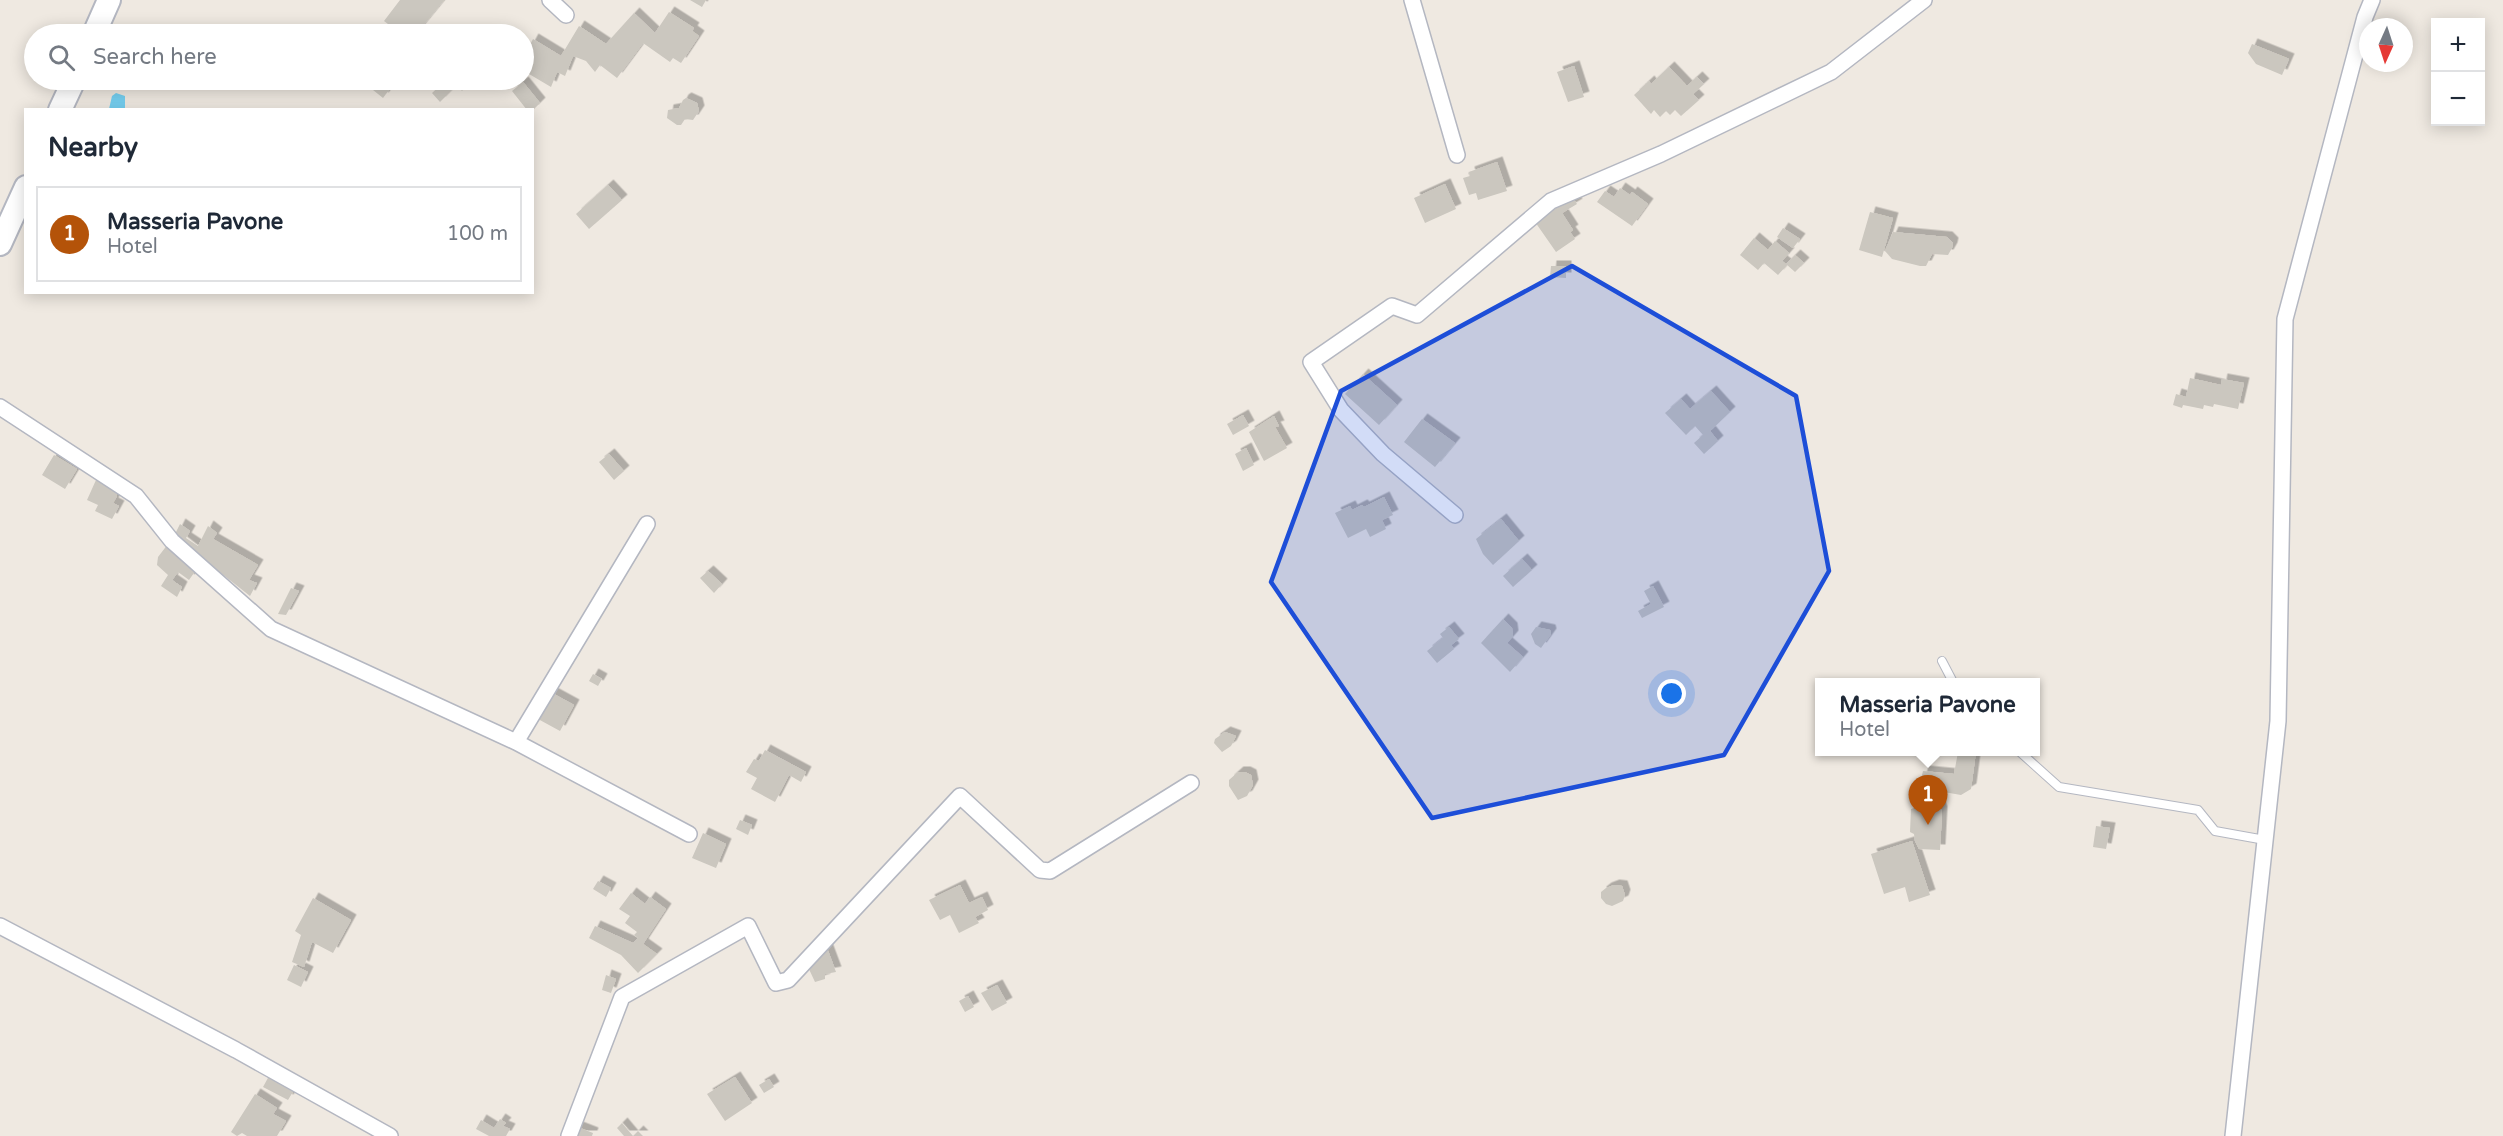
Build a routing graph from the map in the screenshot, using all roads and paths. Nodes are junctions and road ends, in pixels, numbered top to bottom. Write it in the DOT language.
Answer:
graph roads {
  1 [pos="109,0"];
  2 [pos="550,0"];
  3 [pos="1412,0"];
  4 [pos="1924,0"];
  5 [pos="2372,0"];
  6 [pos="566,15"];
  7 [pos="98,24"];
  8 [pos="69,90"];
  9 [pos="61,108"];
  10 [pos="1457,155"];
  11 [pos="24,191"];
  12 [pos="0,244"];
  13 [pos="0,407"];
  14 [pos="1455,515"];
  15 [pos="646,524"];
  16 [pos="1942,661"];
  17 [pos="1951,678"];
  18 [pos="516,742"];
  19 [pos="2024,756"];
  20 [pos="1191,783"];
  21 [pos="689,834"];
  22 [pos="2265,840"];
  23 [pos="0,926"];
  24 [pos="390,1136"];
  25 [pos="569,1136"];
  26 [pos="2233,1136"];
  1 -- 7 [label="street"];
  2 -- 6 [label="street"];
  3 -- 10 [label="street"];
  4 -- 14 [label="street"];
  5 -- 22 [label="street"];
  8 -- 9 [label="street"];
  11 -- 12 [label="street"];
  13 -- 18 [label="street"];
  15 -- 18 [label="street"];
  16 -- 17 [label="lane"];
  18 -- 21 [label="street"];
  19 -- 22 [label="lane"];
  20 -- 25 [label="street"];
  22 -- 26 [label="street"];
  23 -- 24 [label="street"];
}
